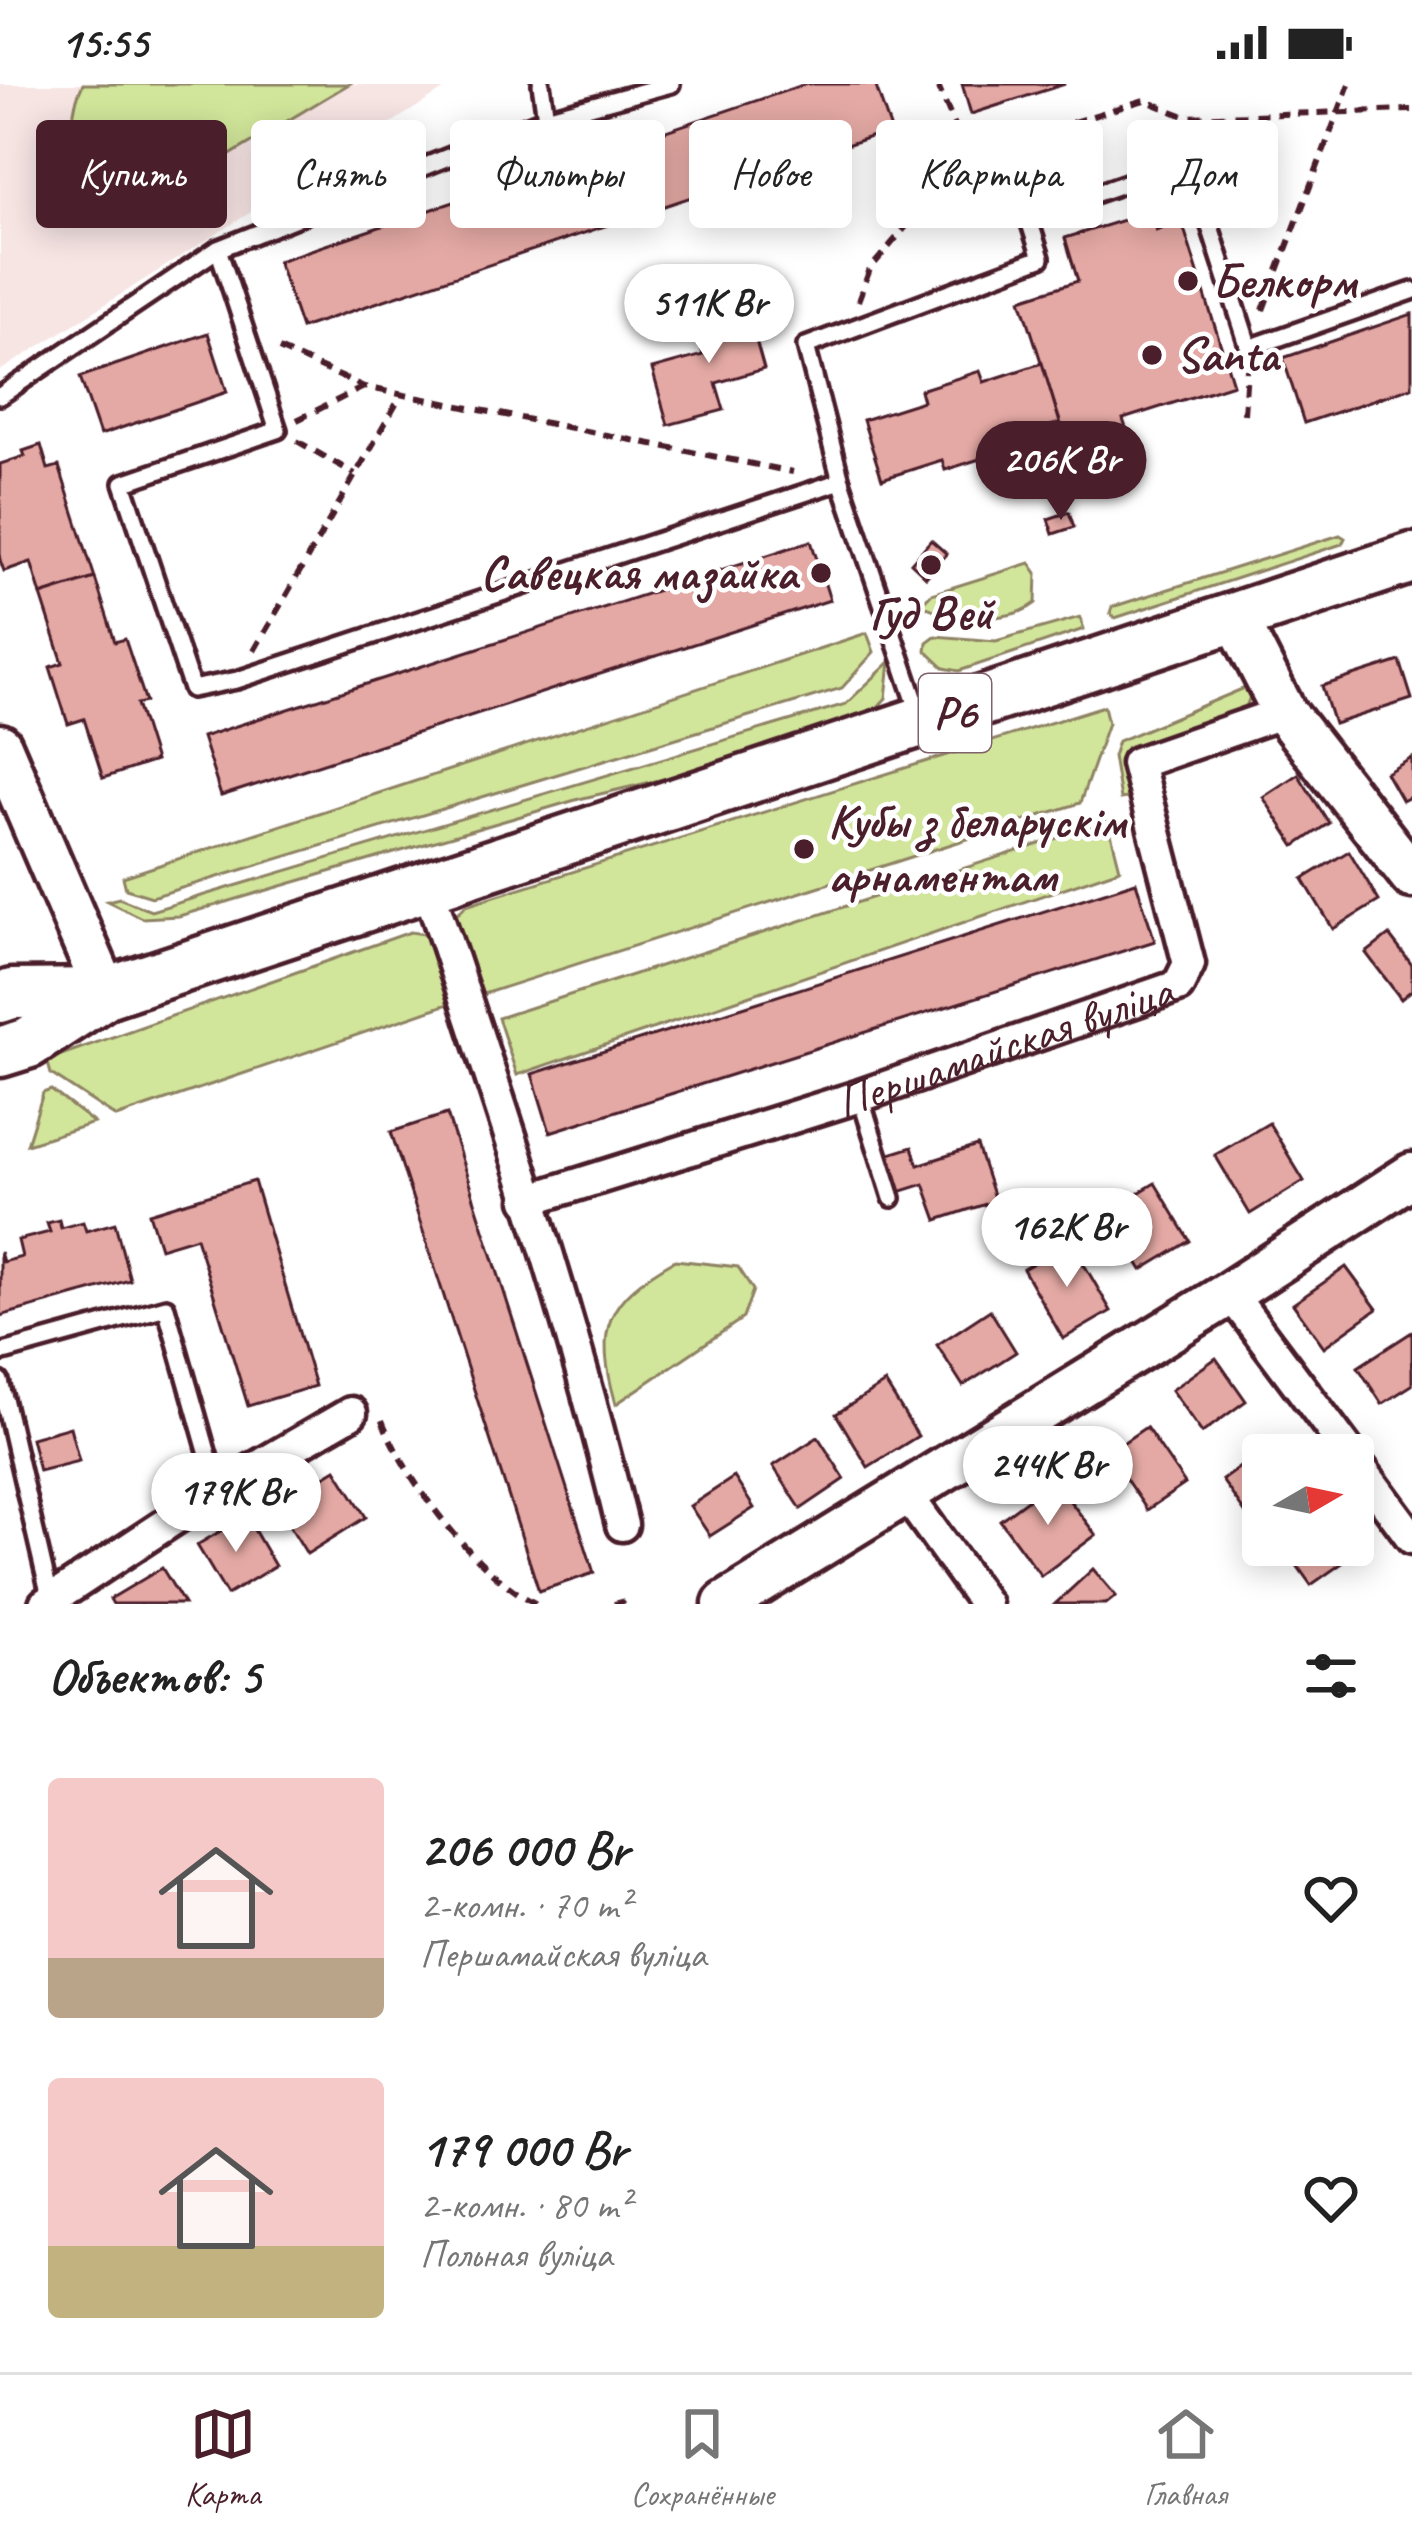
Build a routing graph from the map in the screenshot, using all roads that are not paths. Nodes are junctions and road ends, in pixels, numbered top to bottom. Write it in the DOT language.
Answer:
graph roads {
  1 [pos="541,84"];
  2 [pos="671,84"];
  3 [pos="546,118"];
  4 [pos="1127,183"];
  5 [pos="1211,228"];
  6 [pos="218,249"];
  7 [pos="1412,291"];
  8 [pos="0,396"];
  9 [pos="841,482"];
  10 [pos="1412,558"];
  11 [pos="1236,618"];
  12 [pos="1284,712"];
  13 [pos="923,724"];
  14 [pos="0,746"];
  15 [pos="1412,876"];
  16 [pos="428,887"];
  17 [pos="106,993"];
  18 [pos="0,998"];
  19 [pos="0,1052"];
  20 [pos="860,1096"];
  21 [pos="1412,1175"];
  22 [pos="892,1198"];
  23 [pos="528,1200"];
  24 [pos="1231,1293"];
  25 [pos="0,1353"];
  26 [pos="0,1382"];
  27 [pos="365,1411"];
  28 [pos="1336,1434"];
  29 [pos="1374,1486"];
  30 [pos="218,1490"];
  31 [pos="906,1494"];
  32 [pos="622,1525"];
  33 [pos="1412,1538"];
  34 [pos="48,1602"];
  35 [pos="725,1604"];
  36 [pos="986,1604"];
  1 -- 3 [label="lane"];
  2 -- 3 [label="lane"];
  3 -- 6 [label="lane"];
  4 -- 9 [label="lane"];
  5 -- 7 [label="lane"];
  6 -- 8 [label="lane"];
  6 -- 9 [label="lane"];
  9 -- 13 [label="lane"];
  10 -- 11 [label="main road, Р6"];
  11 -- 12 [label="street"];
  11 -- 13 [label="main road, Р6"];
  12 -- 15 [label="street"];
  12 -- 20 [label="street, Першамайская вуліца"];
  13 -- 16 [label="main road, Р6"];
  14 -- 17 [label="street"];
  16 -- 17 [label="main road, Р6"];
  16 -- 23 [label="street"];
  17 -- 18 [label="main road, Р6"];
  17 -- 19 [label="main road, Р6"];
  20 -- 22 [label="lane"];
  20 -- 23 [label="street, Першамайская вуліца"];
  21 -- 24 [label="street"];
  23 -- 32 [label="street"];
  24 -- 28 [label="street"];
  24 -- 31 [label="street"];
  25 -- 30 [label="lane"];
  26 -- 34 [label="lane"];
  27 -- 30 [label="street"];
  29 -- 33 [label="street"];
  30 -- 34 [label="street"];
  31 -- 35 [label="street"];
  31 -- 36 [label="street"];
}
